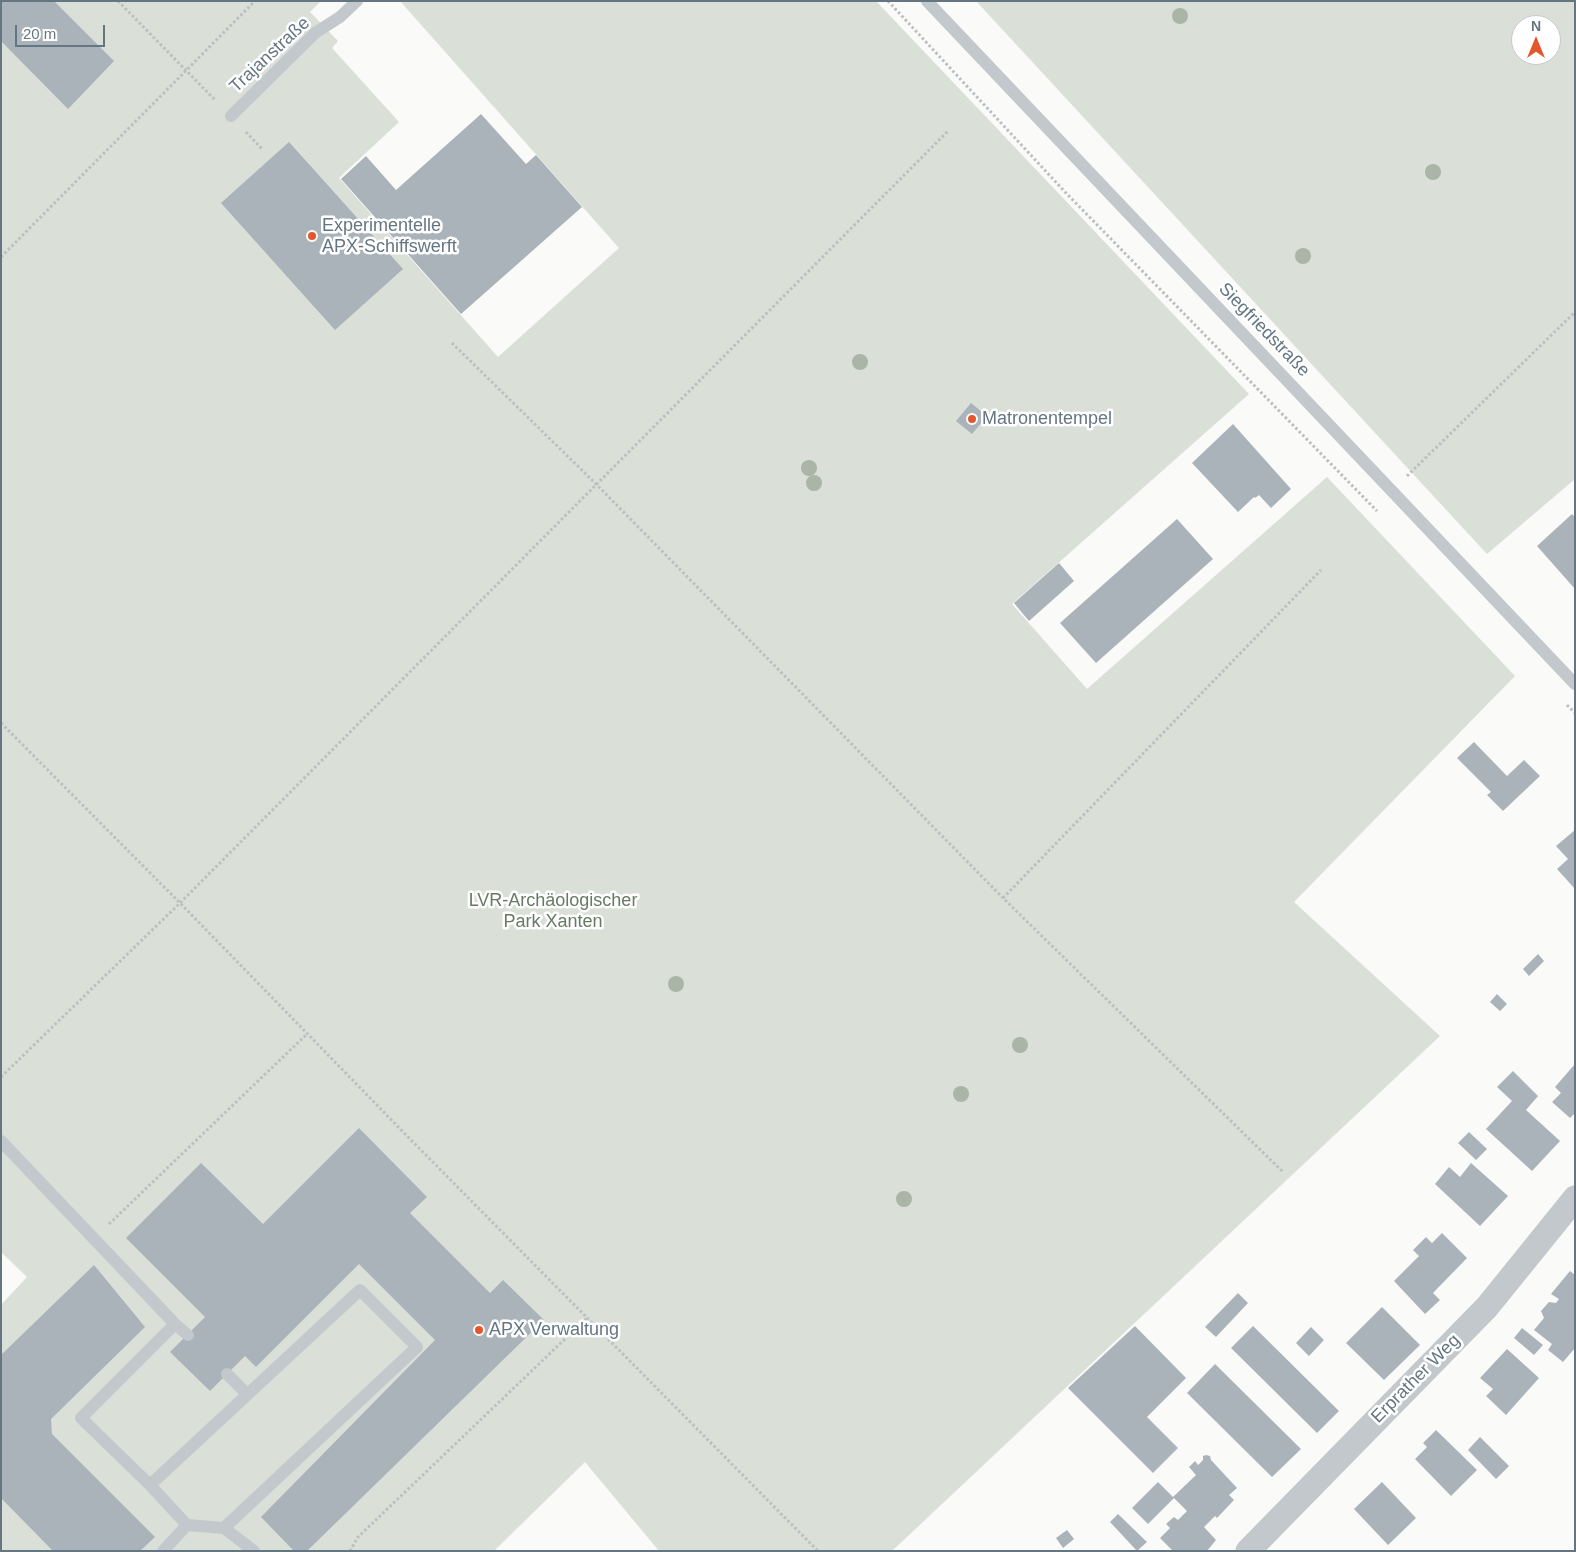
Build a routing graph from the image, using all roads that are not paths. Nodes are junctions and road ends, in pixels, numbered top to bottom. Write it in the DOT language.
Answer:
graph roads {
  1 [pos="357,1"];
  2 [pos="927,1"];
  3 [pos="231,116"];
  4 [pos="1575,684"];
  5 [pos="1,1141"];
  6 [pos="1575,1198"];
  7 [pos="175,1324"];
  8 [pos="188,1335"];
  9 [pos="227,1374"];
  10 [pos="247,1394"];
  11 [pos="150,1485"];
  12 [pos="187,1525"];
  13 [pos="224,1528"];
  14 [pos="163,1551"];
  15 [pos="254,1551"];
  16 [pos="1248,1551"];
  1 -- 3 [label="lane, Trajanstraße"];
  2 -- 4 [label="lane, Siegfriedstraße"];
  5 -- 7 [label="lane"];
  6 -- 16 [label="street, Erprather Weg"];
  7 -- 8 [label="lane"];
  7 -- 11 [label="lane"];
  9 -- 10 [label="lane"];
  10 -- 11 [label="lane"];
  10 -- 13 [label="lane"];
  11 -- 12 [label="lane"];
  12 -- 13 [label="lane"];
  12 -- 14 [label="lane"];
  13 -- 15 [label="lane"];
}
